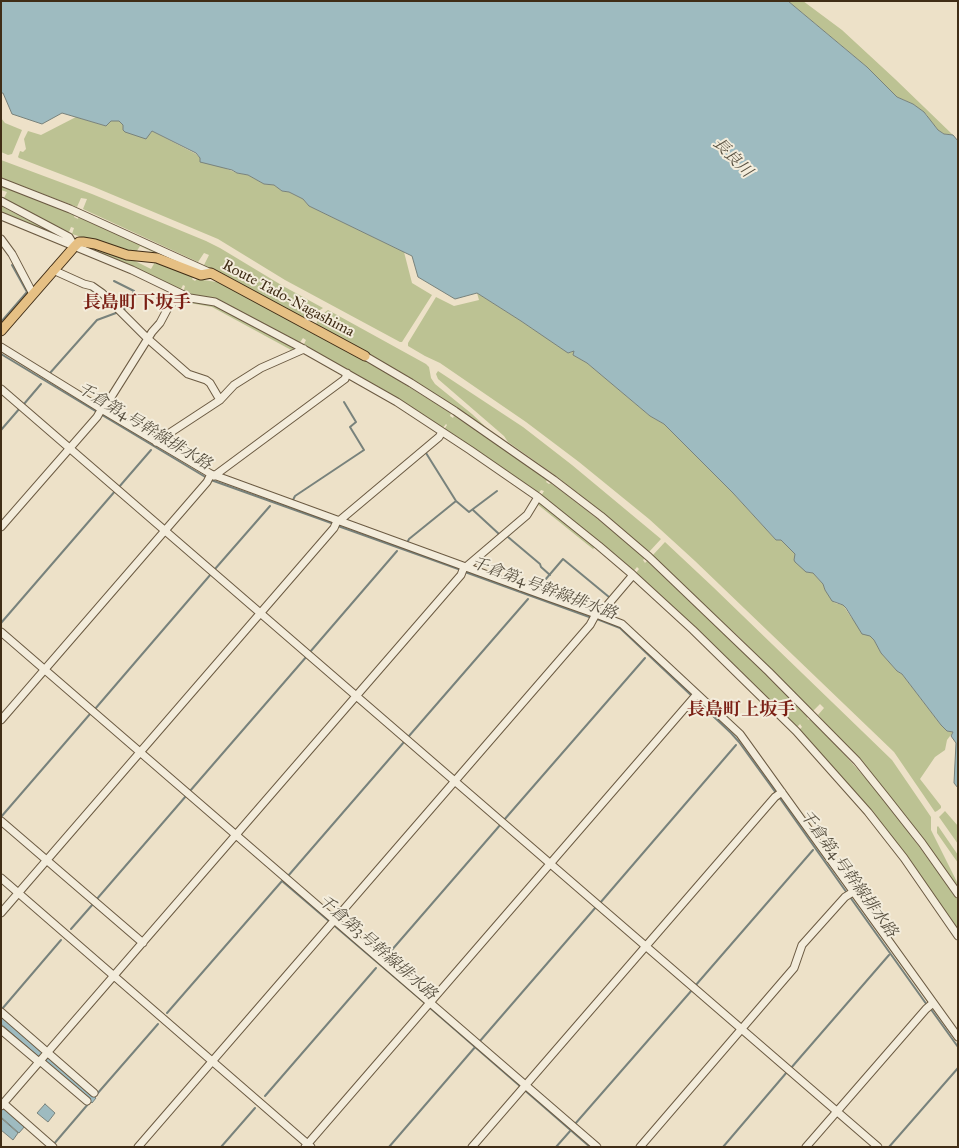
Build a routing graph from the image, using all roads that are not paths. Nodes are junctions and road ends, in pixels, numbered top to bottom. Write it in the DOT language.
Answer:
graph roads {
  1 [pos="1,182"];
  2 [pos="1,201"];
  3 [pos="1,216"];
  4 [pos="1,239"];
  5 [pos="74,246"];
  6 [pos="53,270"];
  7 [pos="211,273"];
  8 [pos="33,294"];
  9 [pos="181,294"];
  10 [pos="1,330"];
  11 [pos="148,339"];
  12 [pos="1,348"];
  13 [pos="304,349"];
  14 [pos="365,356"];
  15 [pos="347,373"];
  16 [pos="1,389"];
  17 [pos="220,400"];
  18 [pos="100,412"];
  19 [pos="442,432"];
  20 [pos="156,442"];
  21 [pos="70,448"];
  22 [pos="210,477"];
  23 [pos="538,497"];
  24 [pos="337,523"];
  25 [pos="1,527"];
  26 [pos="165,530"];
  27 [pos="464,569"];
  28 [pos="633,575"];
  29 [pos="261,613"];
  30 [pos="596,617"];
  31 [pos="1,632"];
  32 [pos="45,670"];
  33 [pos="357,696"];
  34 [pos="695,697"];
  35 [pos="1,720"];
  36 [pos="140,753"];
  37 [pos="455,780"];
  38 [pos="779,794"];
  39 [pos="1,821"];
  40 [pos="236,836"];
  41 [pos="47,860"];
  42 [pos="551,864"];
  43 [pos="1,878"];
  44 [pos="18,893"];
  45 [pos="850,893"];
  46 [pos="958,894"];
  47 [pos="1,913"];
  48 [pos="333,922"];
  49 [pos="958,936"];
  50 [pos="143,943"];
  51 [pos="646,946"];
  52 [pos="114,976"];
  53 [pos="428,1005"];
  54 [pos="930,1005"];
  55 [pos="1,1012"];
  56 [pos="742,1029"];
  57 [pos="1,1030"];
  58 [pos="958,1037"];
  59 [pos="47,1053"];
  60 [pos="40,1061"];
  61 [pos="213,1061"];
  62 [pos="524,1087"];
  63 [pos="94,1093"];
  64 [pos="87,1101"];
  65 [pos="2,1105"];
  66 [pos="837,1111"];
  67 [pos="52,1146"];
  68 [pos="308,1146"];
  69 [pos="138,1147"];
  70 [pos="472,1147"];
  71 [pos="598,1147"];
  72 [pos="640,1147"];
  73 [pos="806,1147"];
  74 [pos="878,1147"];
  1 -- 7 [label="street"];
  2 -- 5 [label="street"];
  3 -- 5 [label="street"];
  4 -- 8 [label="street"];
  5 -- 6 [label="main road"];
  5 -- 7 [label="main road, Route Tado-Nagashima"];
  5 -- 9 [label="street"];
  6 -- 8 [label="main road"];
  6 -- 11 [label="street"];
  7 -- 14 [label="main road, Route Tado-Nagashima"];
  8 -- 10 [label="main road"];
  9 -- 11 [label="street"];
  9 -- 13 [label="street"];
  11 -- 17 [label="street"];
  11 -- 18 [label="street"];
  12 -- 18 [label="street"];
  13 -- 15 [label="street"];
  13 -- 17 [label="street"];
  14 -- 46 [label="street"];
  15 -- 19 [label="street"];
  15 -- 22 [label="street"];
  16 -- 21 [label="street"];
  17 -- 20 [label="street"];
  18 -- 20 [label="street"];
  18 -- 21 [label="street"];
  19 -- 23 [label="street"];
  19 -- 24 [label="street"];
  20 -- 22 [label="street"];
  21 -- 25 [label="street"];
  21 -- 26 [label="street"];
  22 -- 24 [label="street"];
  22 -- 26 [label="street"];
  23 -- 27 [label="street"];
  23 -- 28 [label="street"];
  24 -- 27 [label="street"];
  24 -- 29 [label="street"];
  26 -- 29 [label="street"];
  26 -- 32 [label="street"];
  27 -- 30 [label="street"];
  27 -- 33 [label="street"];
  28 -- 30 [label="street"];
  28 -- 49 [label="street"];
  29 -- 33 [label="street"];
  29 -- 36 [label="street"];
  30 -- 34 [label="street"];
  30 -- 37 [label="street"];
  31 -- 32 [label="street"];
  32 -- 35 [label="street"];
  32 -- 36 [label="street"];
  33 -- 37 [label="street"];
  33 -- 40 [label="street"];
  34 -- 38 [label="street"];
  34 -- 42 [label="street"];
  36 -- 40 [label="street"];
  36 -- 41 [label="street"];
  37 -- 42 [label="street"];
  37 -- 48 [label="street"];
  38 -- 45 [label="street"];
  38 -- 51 [label="street"];
  39 -- 41 [label="street"];
  40 -- 48 [label="street"];
  40 -- 50 [label="street"];
  41 -- 44 [label="street"];
  41 -- 50 [label="street"];
  42 -- 51 [label="street"];
  42 -- 53 [label="street"];
  43 -- 44 [label="street"];
  44 -- 47 [label="street"];
  44 -- 52 [label="street"];
  45 -- 54 [label="street"];
  45 -- 56 [label="street"];
  48 -- 53 [label="street"];
  48 -- 61 [label="street"];
  50 -- 52 [label="street"];
  51 -- 56 [label="street"];
  51 -- 62 [label="street"];
  52 -- 59 [label="street"];
  52 -- 61 [label="street"];
  53 -- 62 [label="street"];
  53 -- 68 [label="street"];
  54 -- 58 [label="street"];
  54 -- 66 [label="street"];
  55 -- 59 [label="street"];
  56 -- 66 [label="street"];
  56 -- 72 [label="street"];
  57 -- 60 [label="street"];
  59 -- 60 [label="street"];
  59 -- 63 [label="street"];
  60 -- 64 [label="street"];
  60 -- 65 [label="street"];
  61 -- 68 [label="street"];
  61 -- 69 [label="street"];
  62 -- 70 [label="street"];
  62 -- 71 [label="street"];
  65 -- 67 [label="street"];
  66 -- 73 [label="street"];
  66 -- 74 [label="street"];
}
